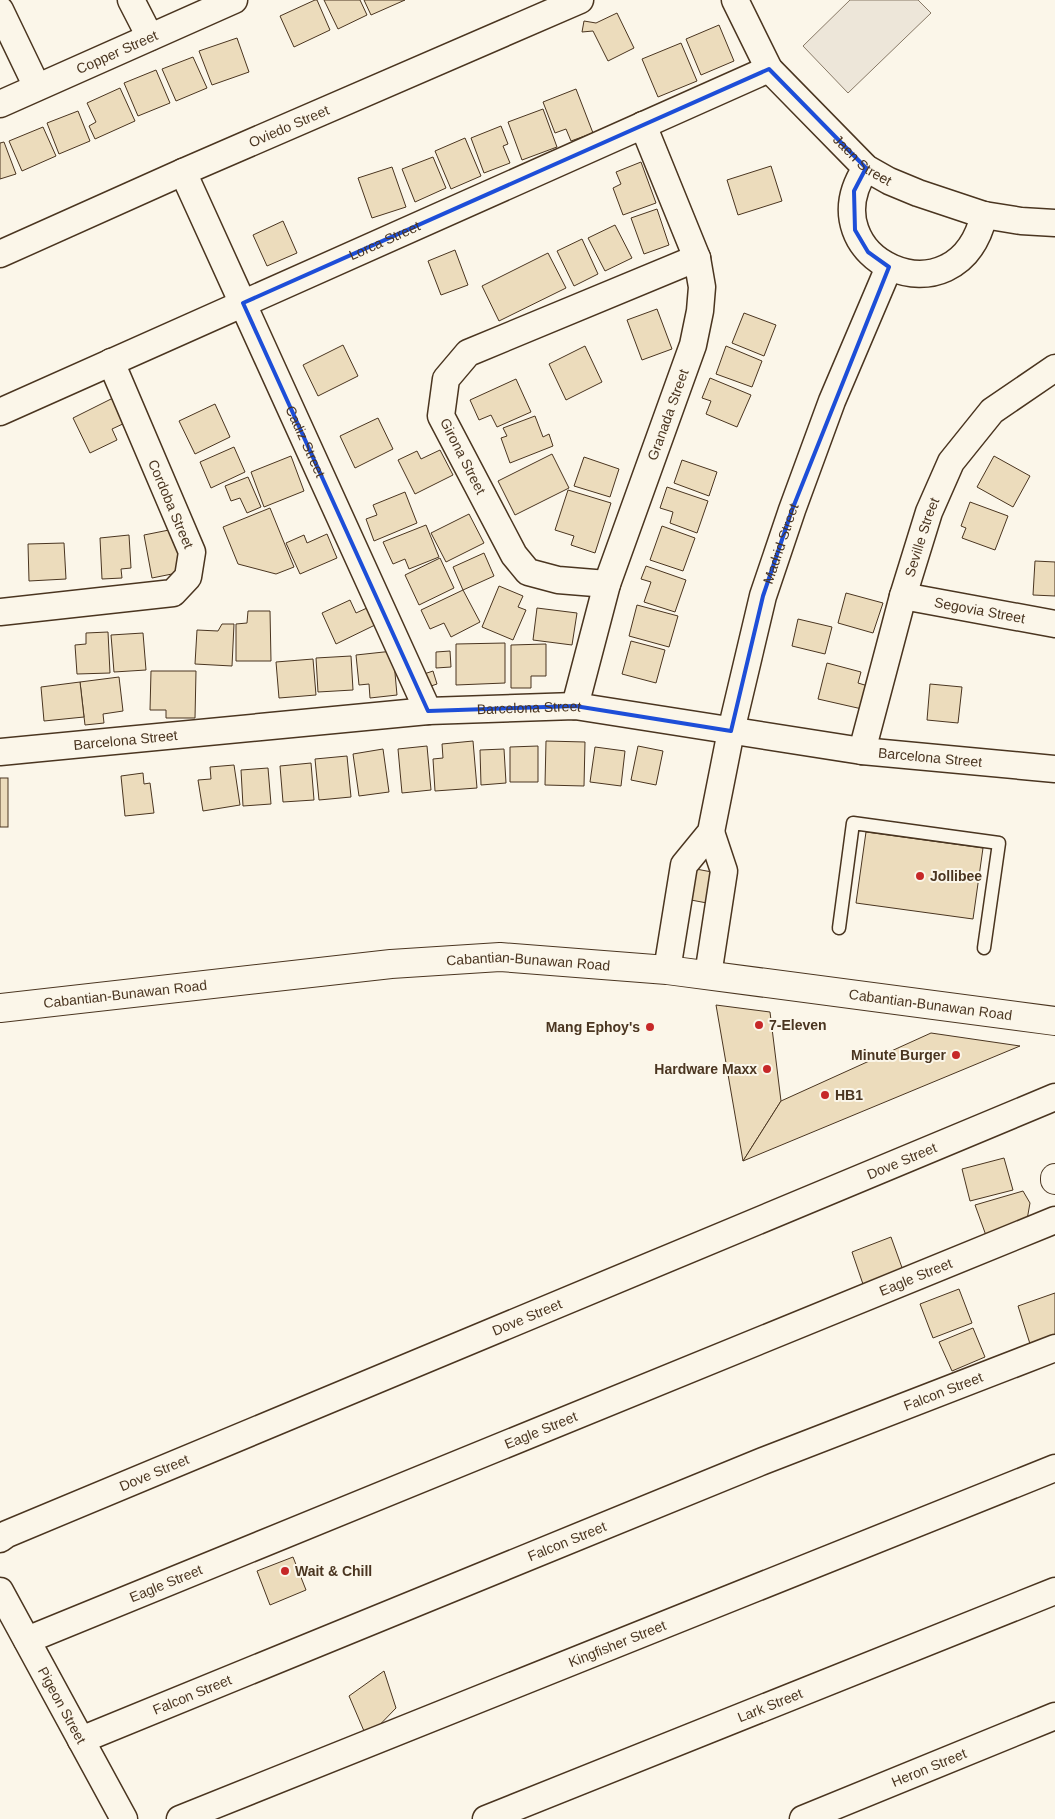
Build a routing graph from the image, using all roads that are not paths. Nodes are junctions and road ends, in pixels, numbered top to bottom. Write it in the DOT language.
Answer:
graph roads {
  1 [pos="131,0"];
  2 [pos="234,0"];
  3 [pos="580,0"];
  4 [pos="735,0"];
  5 [pos="0,10"];
  6 [pos="150,37"];
  7 [pos="769,69"];
  8 [pos="37,87"];
  9 [pos="0,104"];
  10 [pos="643,125"];
  11 [pos="866,168"];
  12 [pos="183,172"];
  13 [pos="984,215"];
  14 [pos="1055,223"];
  15 [pos="0,254"];
  16 [pos="698,258"];
  17 [pos="889,267"];
  18 [pos="243,303"];
  19 [pos="111,362"];
  20 [pos="1053,375"];
  21 [pos="0,412"];
  22 [pos="608,584"];
  23 [pos="903,596"];
  24 [pos="0,612"];
  25 [pos="1055,624"];
  26 [pos="575,706"];
  27 [pos="428,711"];
  28 [pos="730,731"];
  29 [pos="862,751"];
  30 [pos="0,752"];
  31 [pos="1055,768"];
  32 [pos="711,832"];
  33 [pos="839,928"];
  34 [pos="984,948"];
  35 [pos="667,970"];
  36 [pos="708,976"];
  37 [pos="0,1008"];
  38 [pos="1055,1021"];
  39 [pos="1055,1097"];
  40 [pos="1055,1220"];
  41 [pos="1055,1348"];
  42 [pos="1055,1468"];
  43 [pos="0,1539"];
  44 [pos="0,1590"];
  45 [pos="1055,1591"];
  46 [pos="27,1640"];
  47 [pos="1055,1716"];
  48 [pos="81,1740"];
  49 [pos="124,1819"];
  50 [pos="180,1819"];
  51 [pos="486,1819"];
  52 [pos="803,1819"];
  1 -- 6 [label="street"];
  2 -- 6 [label="street, Copper Street"];
  3 -- 12 [label="street, Oviedo Street"];
  4 -- 7 [label="street, Jaen Street"];
  5 -- 8 [label="street"];
  6 -- 8 [label="street, Copper Street"];
  7 -- 10 [label="street, Lorca Street"];
  7 -- 11 [label="street, Jaen Street"];
  8 -- 9 [label="street, Copper Street"];
  10 -- 16 [label="street, Granada Street"];
  10 -- 18 [label="street, Lorca Street"];
  11 -- 13 [label="street, Jaen Street"];
  11 -- 17 [label="street"];
  12 -- 15 [label="street, Oviedo Street"];
  12 -- 18 [label="street, Cadiz Street"];
  13 -- 14 [label="street, Jaen Street"];
  13 -- 17 [label="street"];
  16 -- 22 [label="street, Granada Street"];
  16 -- 22 [label="street, Girona Street"];
  17 -- 28 [label="street, Madrid Street"];
  18 -- 19 [label="street, Lorca Street"];
  18 -- 27 [label="street, Cadiz Street"];
  19 -- 21 [label="street, Lorca Street"];
  19 -- 24 [label="street, Cordoba Street"];
  20 -- 23 [label="street, Seville Street"];
  22 -- 26 [label="street, Granada Street"];
  23 -- 25 [label="street, Segovia Street"];
  23 -- 29 [label="street, Seville Street"];
  26 -- 27 [label="street, Barcelona Street"];
  26 -- 28 [label="street, Barcelona Street"];
  27 -- 30 [label="street, Barcelona Street"];
  28 -- 29 [label="street, Barcelona Street"];
  28 -- 32 [label="street, Madrid Street"];
  29 -- 31 [label="street, Barcelona Street"];
  32 -- 35 [label="street, Madrid Street"];
  32 -- 36 [label="street, Madrid Street"];
  33 -- 34 [label="lane"];
  35 -- 36 [label="main road, Cabantian-Bunawan Road"];
  35 -- 37 [label="main road, Cabantian-Bunawan Road"];
  36 -- 38 [label="main road, Cabantian-Bunawan Road"];
  39 -- 43 [label="street, Dove Street"];
  40 -- 46 [label="street, Eagle Street"];
  41 -- 48 [label="street, Falcon Street"];
  42 -- 50 [label="street, Kingfisher Street"];
  44 -- 46 [label="street, Pigeon Street"];
  45 -- 51 [label="street, Lark Street"];
  46 -- 48 [label="street, Pigeon Street"];
  47 -- 52 [label="street, Heron Street"];
  48 -- 49 [label="street, Pigeon Street"];
}
